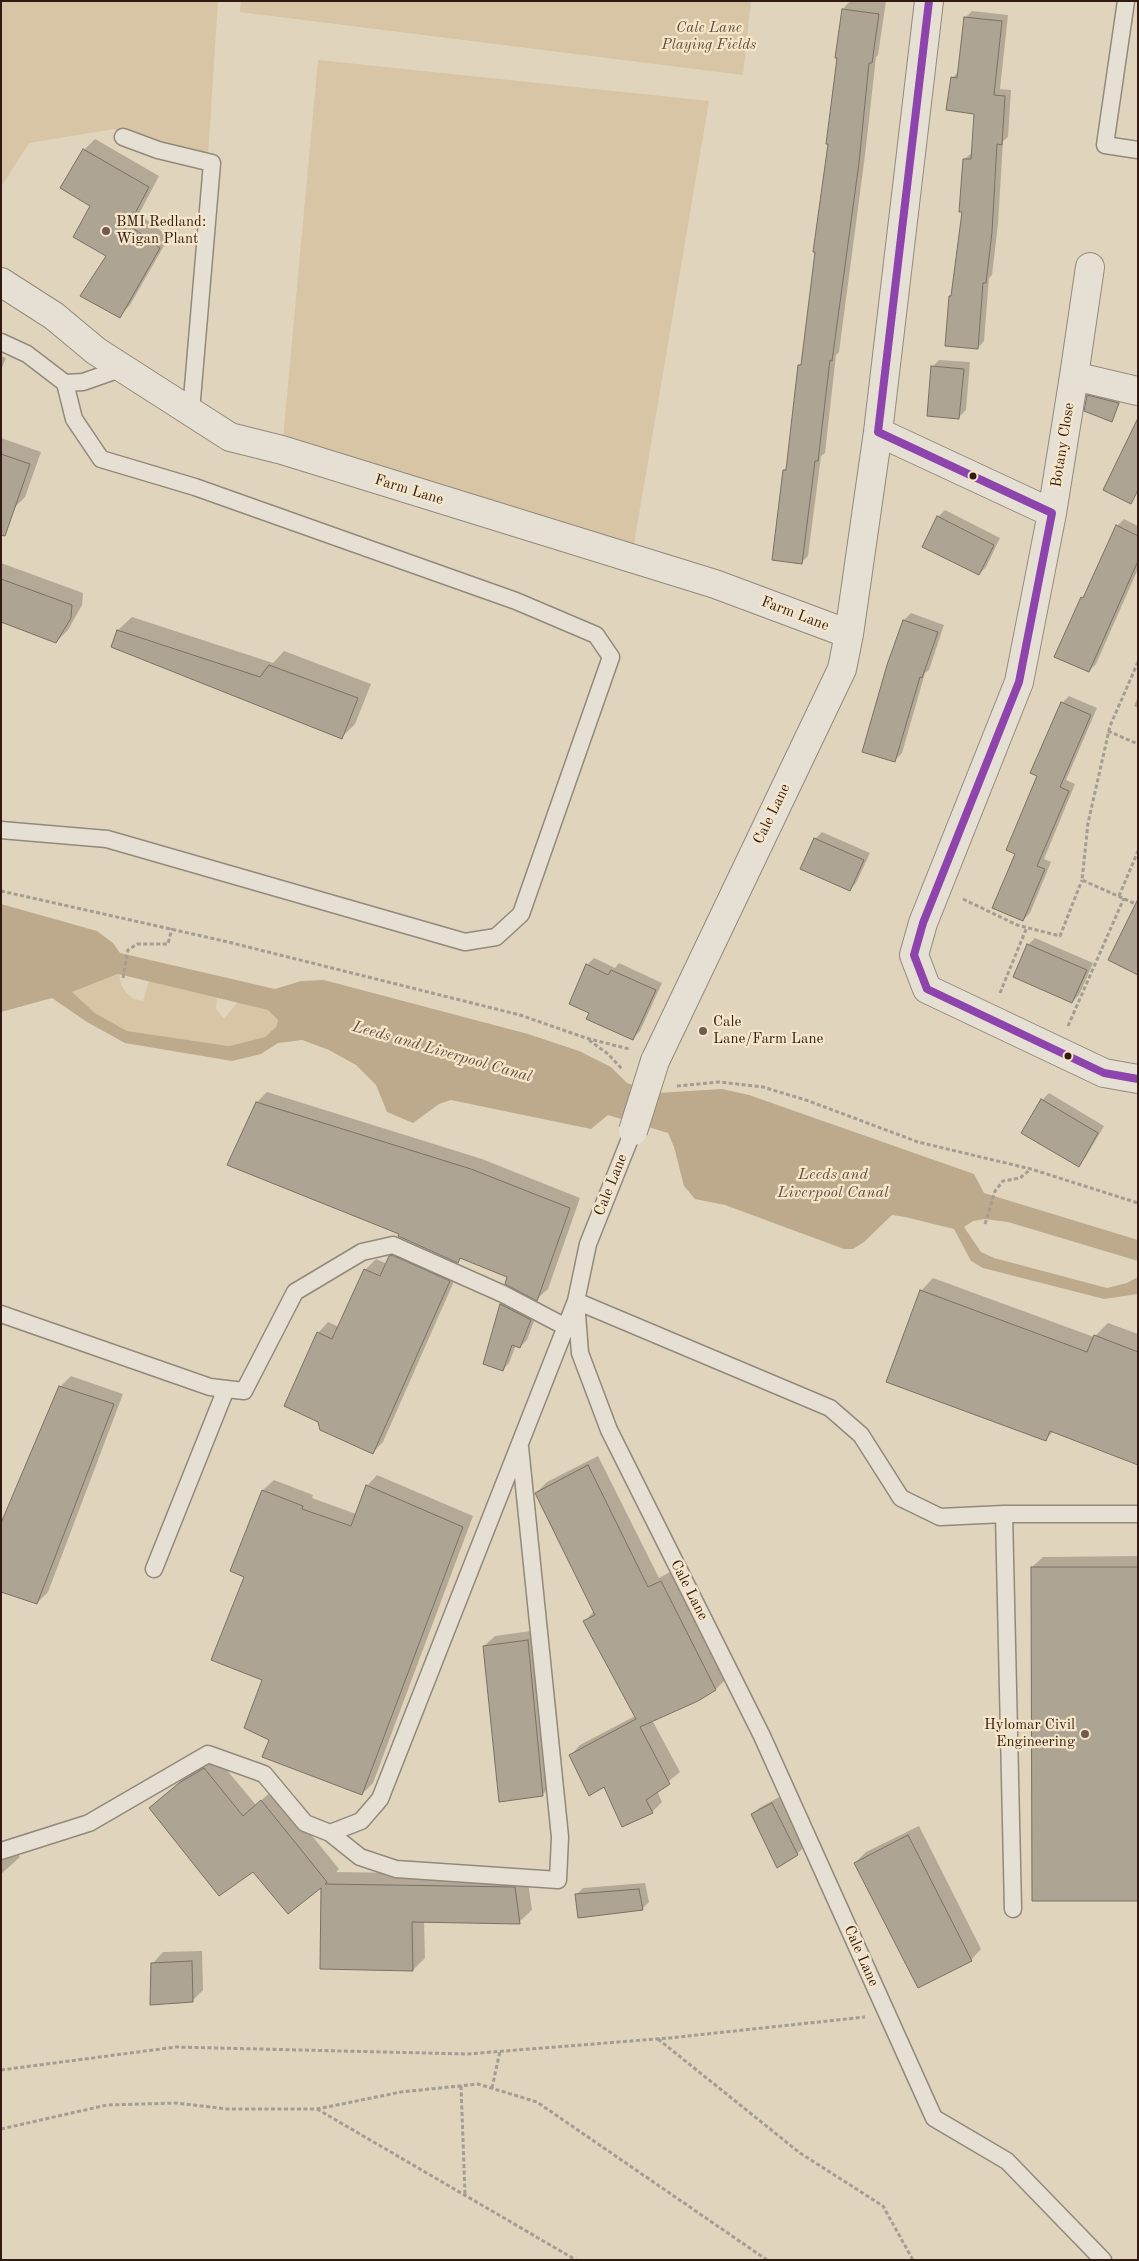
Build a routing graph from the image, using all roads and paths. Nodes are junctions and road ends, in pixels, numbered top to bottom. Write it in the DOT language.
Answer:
graph roads {
  1 [pos="929,1"];
  2 [pos="1126,1"];
  3 [pos="123,137"];
  4 [pos="1138,150"];
  5 [pos="1090,267"];
  6 [pos="1,282"];
  7 [pos="1,342"];
  8 [pos="123,368"];
  9 [pos="1074,376"];
  10 [pos="65,383"];
  11 [pos="1137,391"];
  12 [pos="191,411"];
  13 [pos="878,432"];
  14 [pos="1052,513"];
  15 [pos="849,634"];
  16 [pos="1138,662"];
  17 [pos="1108,731"];
  18 [pos="1138,744"];
  19 [pos="1,830"];
  20 [pos="1138,851"];
  21 [pos="1082,880"];
  22 [pos="937,887"];
  23 [pos="1,891"];
  24 [pos="1119,896"];
  25 [pos="1124,898"];
  26 [pos="1138,905"];
  27 [pos="1027,927"];
  28 [pos="172,928"];
  29 [pos="123,978"];
  30 [pos="997,999"];
  31 [pos="1067,1029"];
  32 [pos="586,1038"];
  33 [pos="656,1059"];
  34 [pos="627,1073"];
  35 [pos="1138,1079"];
  36 [pos="670,1087"];
  37 [pos="633,1131"];
  38 [pos="1031,1169"];
  39 [pos="1138,1203"];
  40 [pos="985,1224"];
  41 [pos="576,1301"];
  42 [pos="1,1314"];
  43 [pos="566,1326"];
  44 [pos="226,1389"];
  45 [pos="519,1445"];
  46 [pos="1004,1514"];
  47 [pos="1138,1514"];
  48 [pos="154,1569"];
  49 [pos="330,1833"];
  50 [pos="1,1851"];
  51 [pos="1014,1909"];
  52 [pos="888,2015"];
  53 [pos="657,2039"];
  54 [pos="500,2052"];
  55 [pos="1,2070"];
  56 [pos="461,2086"];
  57 [pos="492,2088"];
  58 [pos="317,2109"];
  59 [pos="1,2129"];
  60 [pos="464,2195"];
  61 [pos="576,2260"];
  62 [pos="767,2260"];
  63 [pos="913,2260"];
  64 [pos="1103,2260"];
  1 -- 13 [label="street, Cale Lane"];
  2 -- 4 [label="lane"];
  3 -- 12 [label="lane"];
  5 -- 9 [label="street, Botany Close"];
  6 -- 8 [label="street, Farm Lane"];
  7 -- 10 [label="lane"];
  8 -- 10 [label="lane"];
  8 -- 12 [label="street, Farm Lane"];
  9 -- 11 [label="street"];
  9 -- 14 [label="street, Botany Close"];
  10 -- 19 [label="lane"];
  12 -- 15 [label="street, Farm Lane"];
  13 -- 14 [label="street"];
  13 -- 15 [label="street, Cale Lane"];
  14 -- 22 [label="street, Botany Close"];
  15 -- 33 [label="street, Cale Lane"];
  16 -- 17 [label="path"];
  17 -- 18 [label="path"];
  17 -- 21 [label="path"];
  20 -- 24 [label="path"];
  21 -- 24 [label="path"];
  21 -- 27 [label="path"];
  22 -- 27 [label="path"];
  22 -- 35 [label="street, Botany Close"];
  23 -- 28 [label="path"];
  24 -- 25 [label="path"];
  25 -- 26 [label="path"];
  25 -- 31 [label="path"];
  27 -- 30 [label="path"];
  28 -- 29 [label="path"];
  28 -- 32 [label="path"];
  32 -- 33 [label="path"];
  32 -- 34 [label="path"];
  33 -- 37 [label="street, Cale Lane, bridge"];
  36 -- 38 [label="path"];
  37 -- 41 [label="lane, Cale Lane"];
  38 -- 39 [label="path"];
  38 -- 40 [label="path"];
  41 -- 43 [label="lane"];
  41 -- 46 [label="lane"];
  41 -- 52 [label="lane, Cale Lane"];
  42 -- 44 [label="lane"];
  43 -- 44 [label="lane"];
  43 -- 45 [label="lane"];
  44 -- 48 [label="lane"];
  45 -- 49 [label="lane"];
  45 -- 49 [label="lane"];
  46 -- 47 [label="lane"];
  46 -- 51 [label="lane"];
  49 -- 50 [label="lane"];
  52 -- 53 [label="path"];
  52 -- 64 [label="lane, Cale Lane"];
  53 -- 54 [label="path"];
  53 -- 63 [label="path"];
  54 -- 55 [label="path"];
  54 -- 57 [label="path"];
  56 -- 57 [label="path"];
  56 -- 58 [label="path"];
  56 -- 60 [label="path"];
  57 -- 62 [label="path"];
  58 -- 59 [label="path"];
  58 -- 60 [label="path"];
  60 -- 61 [label="path"];
}
